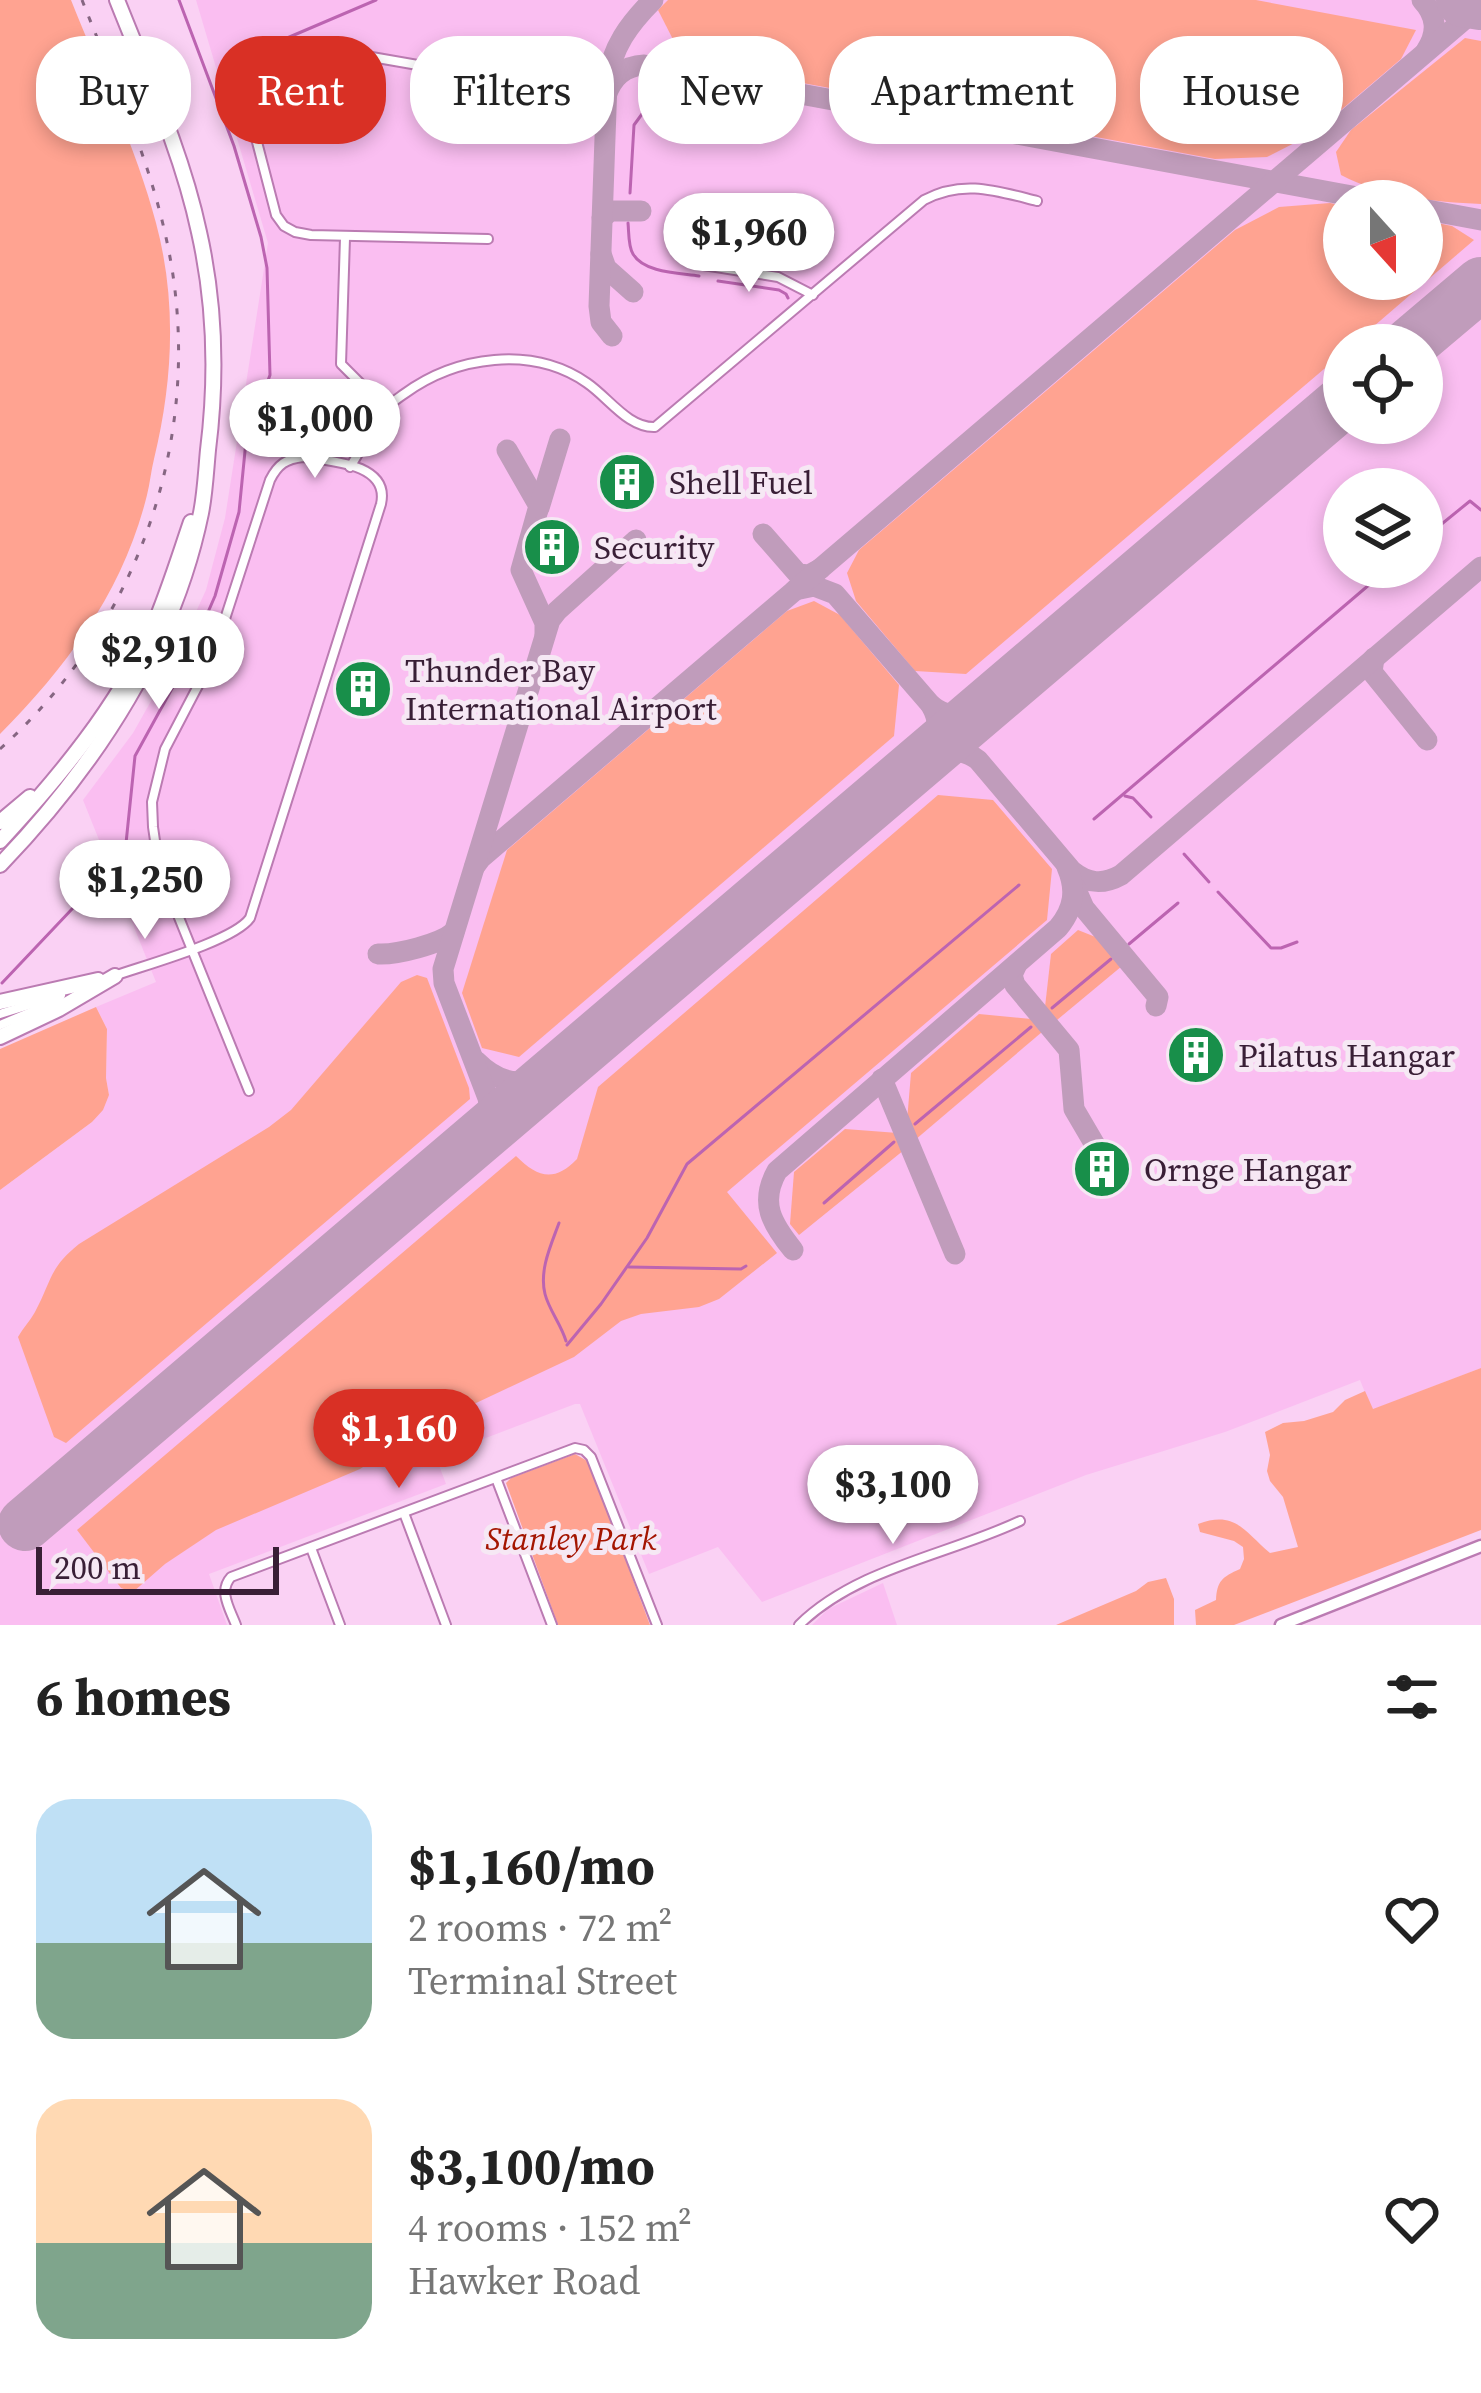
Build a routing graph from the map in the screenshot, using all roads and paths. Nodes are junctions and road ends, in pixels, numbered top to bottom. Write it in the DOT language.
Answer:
graph roads {
  1 [pos="117,0"];
  2 [pos="410,63"];
  3 [pos="1037,201"];
  4 [pos="345,238"];
  5 [pos="488,239"];
  6 [pos="697,264"];
  7 [pos="813,295"];
  8 [pos="386,407"];
  9 [pos="350,467"];
  10 [pos="205,476"];
  11 [pos="65,765"];
  12 [pos="0,822"];
  13 [pos="0,841"];
  14 [pos="0,867"];
  15 [pos="191,948"];
  16 [pos="115,976"];
  17 [pos="0,1002"];
  18 [pos="0,1015"];
  19 [pos="0,1024"];
  20 [pos="0,1036"];
  21 [pos="249,1090"];
  22 [pos="496,1478"];
  23 [pos="404,1513"];
  24 [pos="1019,1521"];
  25 [pos="1481,1546"];
  26 [pos="311,1548"];
  27 [pos="236,1625"];
  28 [pos="340,1625"];
  29 [pos="446,1625"];
  30 [pos="552,1625"];
  31 [pos="657,1625"];
  32 [pos="799,1625"];
  33 [pos="1281,1625"];
  1 -- 10 [label="highway"];
  2 -- 4 [label="street"];
  3 -- 7 [label="street"];
  4 -- 5 [label="street"];
  4 -- 8 [label="street"];
  6 -- 7 [label="street"];
  7 -- 8 [label="street"];
  8 -- 9 [label="street"];
  9 -- 15 [label="street"];
  9 -- 15 [label="street"];
  10 -- 11 [label="highway"];
  10 -- 14 [label="highway"];
  11 -- 12 [label="highway"];
  11 -- 13 [label="highway"];
  15 -- 16 [label="street"];
  15 -- 21 [label="street"];
  16 -- 17 [label="highway"];
  16 -- 18 [label="street"];
  16 -- 19 [label="street"];
  16 -- 20 [label="highway"];
  22 -- 23 [label="street"];
  22 -- 30 [label="street"];
  22 -- 31 [label="street"];
  23 -- 26 [label="street"];
  23 -- 29 [label="street"];
  24 -- 32 [label="street"];
  25 -- 33 [label="main road"];
  26 -- 27 [label="street"];
  26 -- 28 [label="street"];
}
